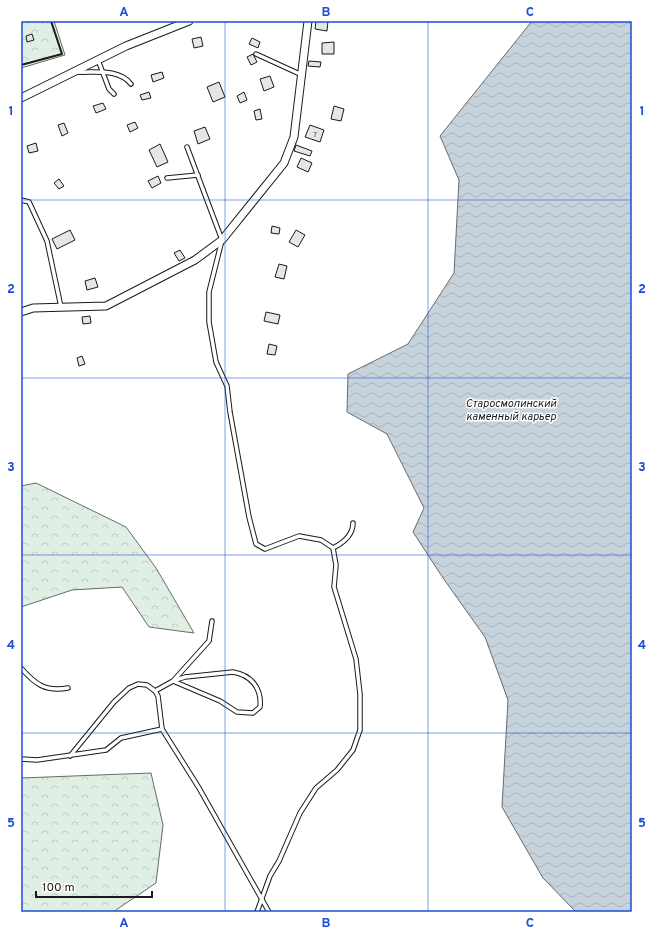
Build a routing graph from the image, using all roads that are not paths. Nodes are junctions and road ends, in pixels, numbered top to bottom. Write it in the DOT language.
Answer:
graph roads {
  1 [pos="188,21"];
  2 [pos="308,21"];
  3 [pos="256,54"];
  4 [pos="98,60"];
  5 [pos="73,72"];
  6 [pos="104,74"];
  7 [pos="303,75"];
  8 [pos="131,84"];
  9 [pos="114,94"];
  10 [pos="21,98"];
  11 [pos="187,147"];
  12 [pos="198,175"];
  13 [pos="166,178"];
  14 [pos="21,200"];
  15 [pos="222,240"];
  16 [pos="61,307"];
  17 [pos="21,312"];
  18 [pos="353,524"];
  19 [pos="333,548"];
  20 [pos="212,621"];
  21 [pos="21,668"];
  22 [pos="173,681"];
  23 [pos="68,688"];
  24 [pos="155,691"];
  25 [pos="162,729"];
  26 [pos="70,756"];
  27 [pos="21,759"];
  28 [pos="262,898"];
  29 [pos="257,912"];
  30 [pos="269,912"];
  1 -- 4 [label="street"];
  2 -- 7 [label="street"];
  3 -- 7 [label="lane"];
  4 -- 5 [label="street"];
  4 -- 6 [label="lane"];
  5 -- 6 [label="lane"];
  5 -- 10 [label="street"];
  6 -- 8 [label="lane"];
  6 -- 9 [label="lane"];
  7 -- 15 [label="street"];
  11 -- 12 [label="lane"];
  12 -- 13 [label="lane"];
  12 -- 15 [label="lane"];
  14 -- 16 [label="lane"];
  15 -- 16 [label="street"];
  15 -- 19 [label="lane"];
  16 -- 17 [label="street"];
  18 -- 19 [label="lane"];
  19 -- 28 [label="lane"];
  20 -- 22 [label="lane"];
  21 -- 23 [label="lane"];
  22 -- 22 [label="lane"];
  22 -- 24 [label="lane"];
  24 -- 25 [label="lane"];
  24 -- 26 [label="lane"];
  25 -- 26 [label="lane"];
  25 -- 28 [label="lane"];
  26 -- 27 [label="lane"];
  28 -- 29 [label="lane"];
  28 -- 30 [label="lane"];
}
